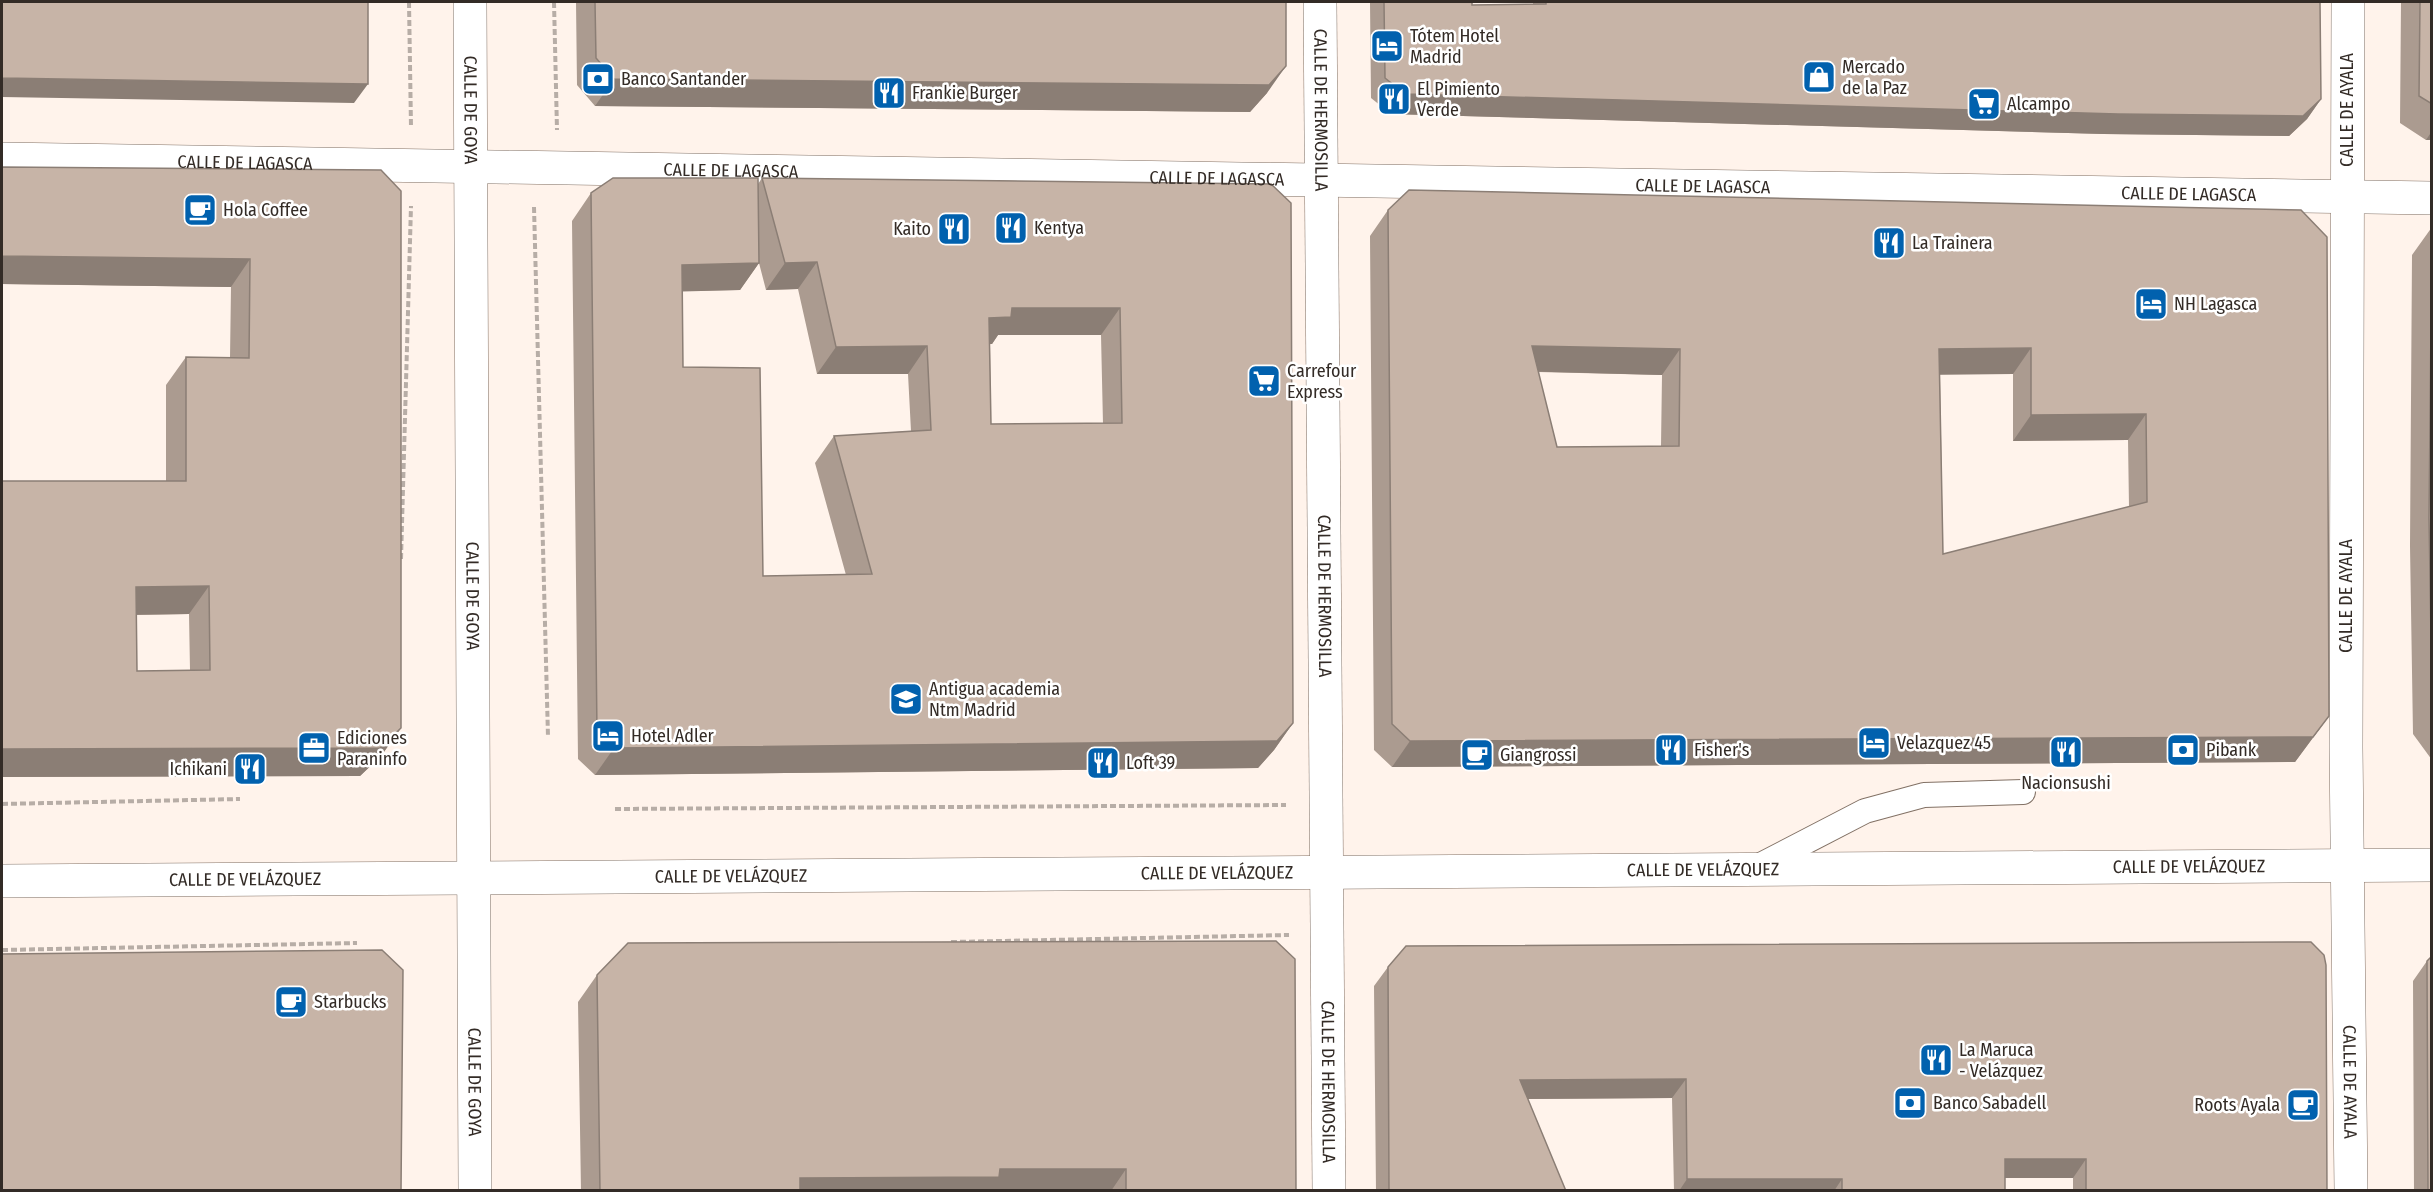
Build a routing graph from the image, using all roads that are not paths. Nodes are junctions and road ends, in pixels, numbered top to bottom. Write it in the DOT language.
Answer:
graph roads {
  1 [pos="470,2"];
  2 [pos="1320,2"];
  3 [pos="2348,2"];
  4 [pos="2,159"];
  5 [pos="471,168"];
  6 [pos="1322,178"];
  7 [pos="2347,198"];
  8 [pos="2432,198"];
  9 [pos="2023,792"];
  10 [pos="2432,865"];
  11 [pos="2347,866"];
  12 [pos="1750,870"];
  13 [pos="1326,873"];
  14 [pos="473,878"];
  15 [pos="2,880"];
  16 [pos="475,1191"];
  17 [pos="1329,1191"];
  18 [pos="2351,1191"];
  1 -- 5 [label="street, CALLE DE GOYA"];
  2 -- 6 [label="street, CALLE DE HERMOSILLA"];
  3 -- 7 [label="street, CALLE DE AYALA"];
  4 -- 5 [label="street, CALLE DE LAGASCA"];
  5 -- 6 [label="street, CALLE DE LAGASCA"];
  5 -- 14 [label="street, CALLE DE GOYA"];
  6 -- 7 [label="street, CALLE DE LAGASCA"];
  6 -- 13 [label="street, CALLE DE HERMOSILLA"];
  7 -- 8 [label="street, CALLE DE LAGASCA"];
  7 -- 11 [label="street, CALLE DE AYALA"];
  9 -- 12 [label="lane"];
  10 -- 11 [label="street, CALLE DE VELÁZQUEZ"];
  11 -- 12 [label="street, CALLE DE VELÁZQUEZ"];
  11 -- 18 [label="street, CALLE DE AYALA"];
  12 -- 13 [label="street, CALLE DE VELÁZQUEZ"];
  13 -- 14 [label="street, CALLE DE VELÁZQUEZ"];
  13 -- 17 [label="street, CALLE DE HERMOSILLA"];
  14 -- 15 [label="street, CALLE DE VELÁZQUEZ"];
  14 -- 16 [label="street, CALLE DE GOYA"];
}
